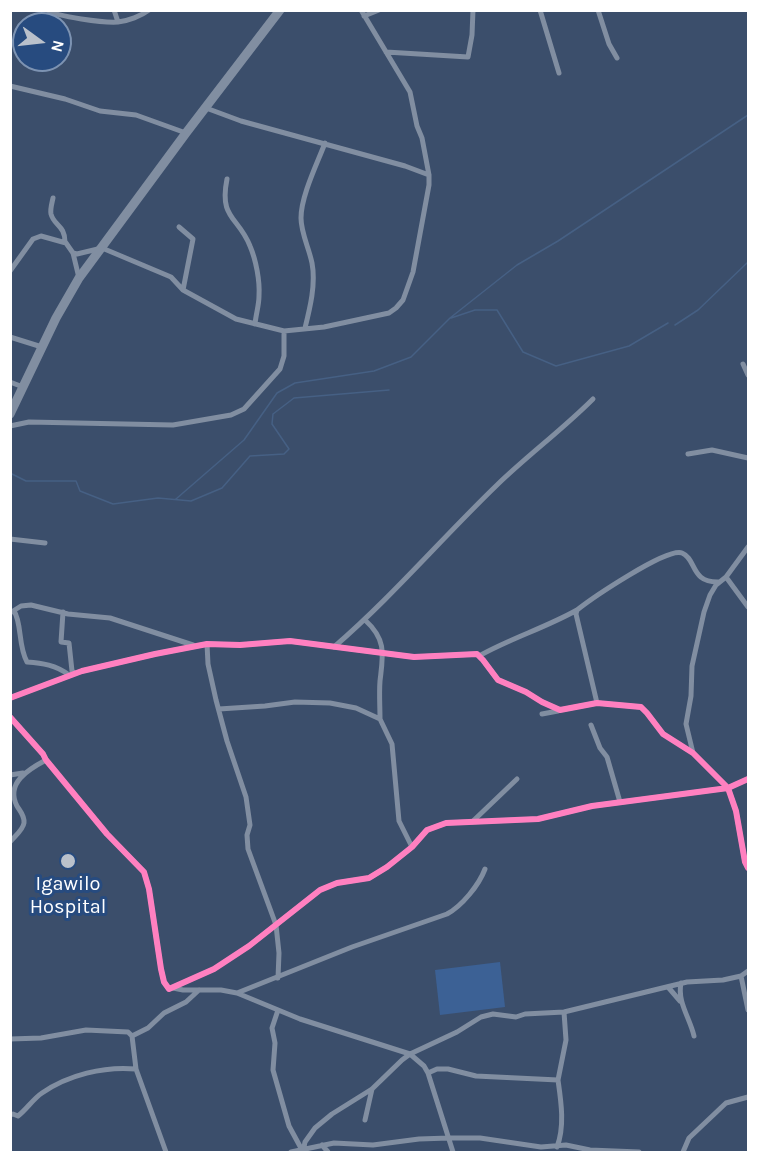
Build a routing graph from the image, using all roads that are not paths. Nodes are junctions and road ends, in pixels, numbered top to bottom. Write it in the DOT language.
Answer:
graph roads {
  1 [pos="47,10"];
  2 [pos="114,10"];
  3 [pos="149,10"];
  4 [pos="280,10"];
  5 [pos="379,10"];
  6 [pos="473,10"];
  7 [pos="540,10"];
  8 [pos="598,10"];
  9 [pos="362,13"];
  10 [pos="118,22"];
  11 [pos="386,52"];
  12 [pos="617,58"];
  13 [pos="559,73"];
  14 [pos="10,86"];
  15 [pos="206,108"];
  16 [pos="186,133"];
  17 [pos="324,143"];
  18 [pos="429,175"];
  19 [pos="228,179"];
  20 [pos="53,198"];
  21 [pos="179,227"];
  22 [pos="65,242"];
  23 [pos="102,248"];
  24 [pos="73,253"];
  25 [pos="10,271"];
  26 [pos="80,278"];
  27 [pos="183,290"];
  28 [pos="255,324"];
  29 [pos="305,328"];
  30 [pos="284,331"];
  31 [pos="10,337"];
  32 [pos="42,347"];
  33 [pos="742,364"];
  34 [pos="748,375"];
  35 [pos="10,382"];
  36 [pos="23,387"];
  37 [pos="593,399"];
  38 [pos="10,414"];
  39 [pos="10,426"];
  40 [pos="688,454"];
  41 [pos="748,458"];
  42 [pos="10,539"];
  43 [pos="45,543"];
  44 [pos="748,547"];
  45 [pos="726,578"];
  46 [pos="719,582"];
  47 [pos="748,608"];
  48 [pos="577,610"];
  49 [pos="13,612"];
  50 [pos="63,612"];
  51 [pos="365,620"];
  52 [pos="207,644"];
  53 [pos="334,647"];
  54 [pos="384,655"];
  55 [pos="479,656"];
  56 [pos="72,674"];
  57 [pos="10,698"];
  58 [pos="597,704"];
  59 [pos="219,709"];
  60 [pos="560,710"];
  61 [pos="542,714"];
  62 [pos="10,717"];
  63 [pos="380,719"];
  64 [pos="591,725"];
  65 [pos="693,753"];
  66 [pos="46,760"];
  67 [pos="24,773"];
  68 [pos="10,775"];
  69 [pos="517,779"];
  70 [pos="748,779"];
  71 [pos="728,788"];
  72 [pos="620,802"];
  73 [pos="472,822"];
  74 [pos="10,842"];
  75 [pos="412,847"];
  76 [pos="748,868"];
  77 [pos="485,869"];
  78 [pos="276,925"];
  79 [pos="748,971"];
  80 [pos="741,976"];
  81 [pos="278,978"];
  82 [pos="681,983"];
  83 [pos="668,987"];
  84 [pos="173,988"];
  85 [pos="199,990"];
  86 [pos="237,993"];
  87 [pos="681,1002"];
  88 [pos="278,1010"];
  89 [pos="748,1010"];
  90 [pos="564,1012"];
  91 [pos="132,1036"];
  92 [pos="694,1036"];
  93 [pos="10,1039"];
  94 [pos="410,1054"];
  95 [pos="136,1069"];
  96 [pos="428,1073"];
  97 [pos="558,1080"];
  98 [pos="372,1089"];
  99 [pos="748,1097"];
  100 [pos="10,1115"];
  101 [pos="365,1120"];
  102 [pos="449,1138"];
  103 [pos="322,1145"];
  104 [pos="556,1147"];
  105 [pos="303,1151"];
  106 [pos="166,1152"];
  107 [pos="291,1152"];
  108 [pos="328,1152"];
  109 [pos="453,1152"];
  110 [pos="639,1152"];
  111 [pos="683,1152"];
  1 -- 10 [label="street"];
  2 -- 10 [label="street"];
  3 -- 10 [label="street"];
  4 -- 15 [label="highway"];
  5 -- 9 [label="street"];
  6 -- 11 [label="street"];
  7 -- 13 [label="street"];
  8 -- 12 [label="street"];
  9 -- 11 [label="street"];
  11 -- 18 [label="street"];
  14 -- 16 [label="street"];
  15 -- 16 [label="highway"];
  15 -- 17 [label="street"];
  16 -- 23 [label="highway"];
  17 -- 18 [label="street"];
  17 -- 29 [label="street"];
  18 -- 29 [label="street"];
  19 -- 28 [label="street"];
  20 -- 22 [label="street"];
  21 -- 27 [label="street"];
  22 -- 24 [label="street"];
  22 -- 25 [label="street"];
  23 -- 24 [label="street"];
  23 -- 26 [label="highway"];
  23 -- 27 [label="street"];
  24 -- 26 [label="street"];
  26 -- 32 [label="highway"];
  27 -- 28 [label="street"];
  28 -- 30 [label="street"];
  29 -- 30 [label="street"];
  30 -- 39 [label="street"];
  31 -- 32 [label="street"];
  32 -- 36 [label="highway"];
  33 -- 34 [label="street"];
  35 -- 36 [label="street"];
  36 -- 38 [label="highway"];
  37 -- 51 [label="street"];
  40 -- 41 [label="street"];
  42 -- 43 [label="street"];
  44 -- 45 [label="street"];
  45 -- 46 [label="street"];
  45 -- 47 [label="street"];
  46 -- 48 [label="street"];
  46 -- 65 [label="street"];
  48 -- 55 [label="street"];
  48 -- 58 [label="street"];
  49 -- 50 [label="street"];
  49 -- 56 [label="street"];
  50 -- 52 [label="street"];
  50 -- 56 [label="street"];
  51 -- 53 [label="street"];
  51 -- 54 [label="street"];
  52 -- 53 [label="street"];
  52 -- 56 [label="street"];
  52 -- 59 [label="street"];
  53 -- 54 [label="street"];
  54 -- 55 [label="street"];
  54 -- 63 [label="street"];
  55 -- 60 [label="street"];
  56 -- 57 [label="street"];
  58 -- 60 [label="street"];
  58 -- 65 [label="street"];
  59 -- 63 [label="street"];
  59 -- 78 [label="street"];
  60 -- 61 [label="street"];
  62 -- 66 [label="street"];
  63 -- 75 [label="street"];
  64 -- 72 [label="street"];
  65 -- 71 [label="street"];
  66 -- 67 [label="street"];
  66 -- 84 [label="street"];
  67 -- 68 [label="street"];
  67 -- 74 [label="street"];
  69 -- 73 [label="street"];
  70 -- 71 [label="street"];
  71 -- 72 [label="street"];
  71 -- 76 [label="street"];
  72 -- 73 [label="street"];
  73 -- 75 [label="street"];
  75 -- 78 [label="street"];
  77 -- 81 [label="street"];
  78 -- 81 [label="street"];
  78 -- 84 [label="street"];
  79 -- 80 [label="street"];
  80 -- 82 [label="street"];
  80 -- 89 [label="street"];
  81 -- 86 [label="street"];
  82 -- 83 [label="street"];
  82 -- 87 [label="street"];
  83 -- 87 [label="street"];
  83 -- 90 [label="street"];
  84 -- 85 [label="street"];
  85 -- 86 [label="street"];
  85 -- 91 [label="street"];
  86 -- 88 [label="street"];
  87 -- 92 [label="street"];
  88 -- 94 [label="street"];
  88 -- 105 [label="street"];
  90 -- 94 [label="street"];
  90 -- 97 [label="street"];
  91 -- 93 [label="street"];
  91 -- 95 [label="street"];
  94 -- 96 [label="street"];
  94 -- 98 [label="street"];
  95 -- 100 [label="street"];
  95 -- 106 [label="street"];
  96 -- 97 [label="street"];
  96 -- 102 [label="street"];
  97 -- 104 [label="street"];
  98 -- 101 [label="street"];
  98 -- 105 [label="street"];
  99 -- 111 [label="street"];
  102 -- 103 [label="street"];
  102 -- 104 [label="street"];
  102 -- 109 [label="street"];
  103 -- 105 [label="street"];
  103 -- 108 [label="street"];
  104 -- 110 [label="street"];
  105 -- 107 [label="street"];
}
